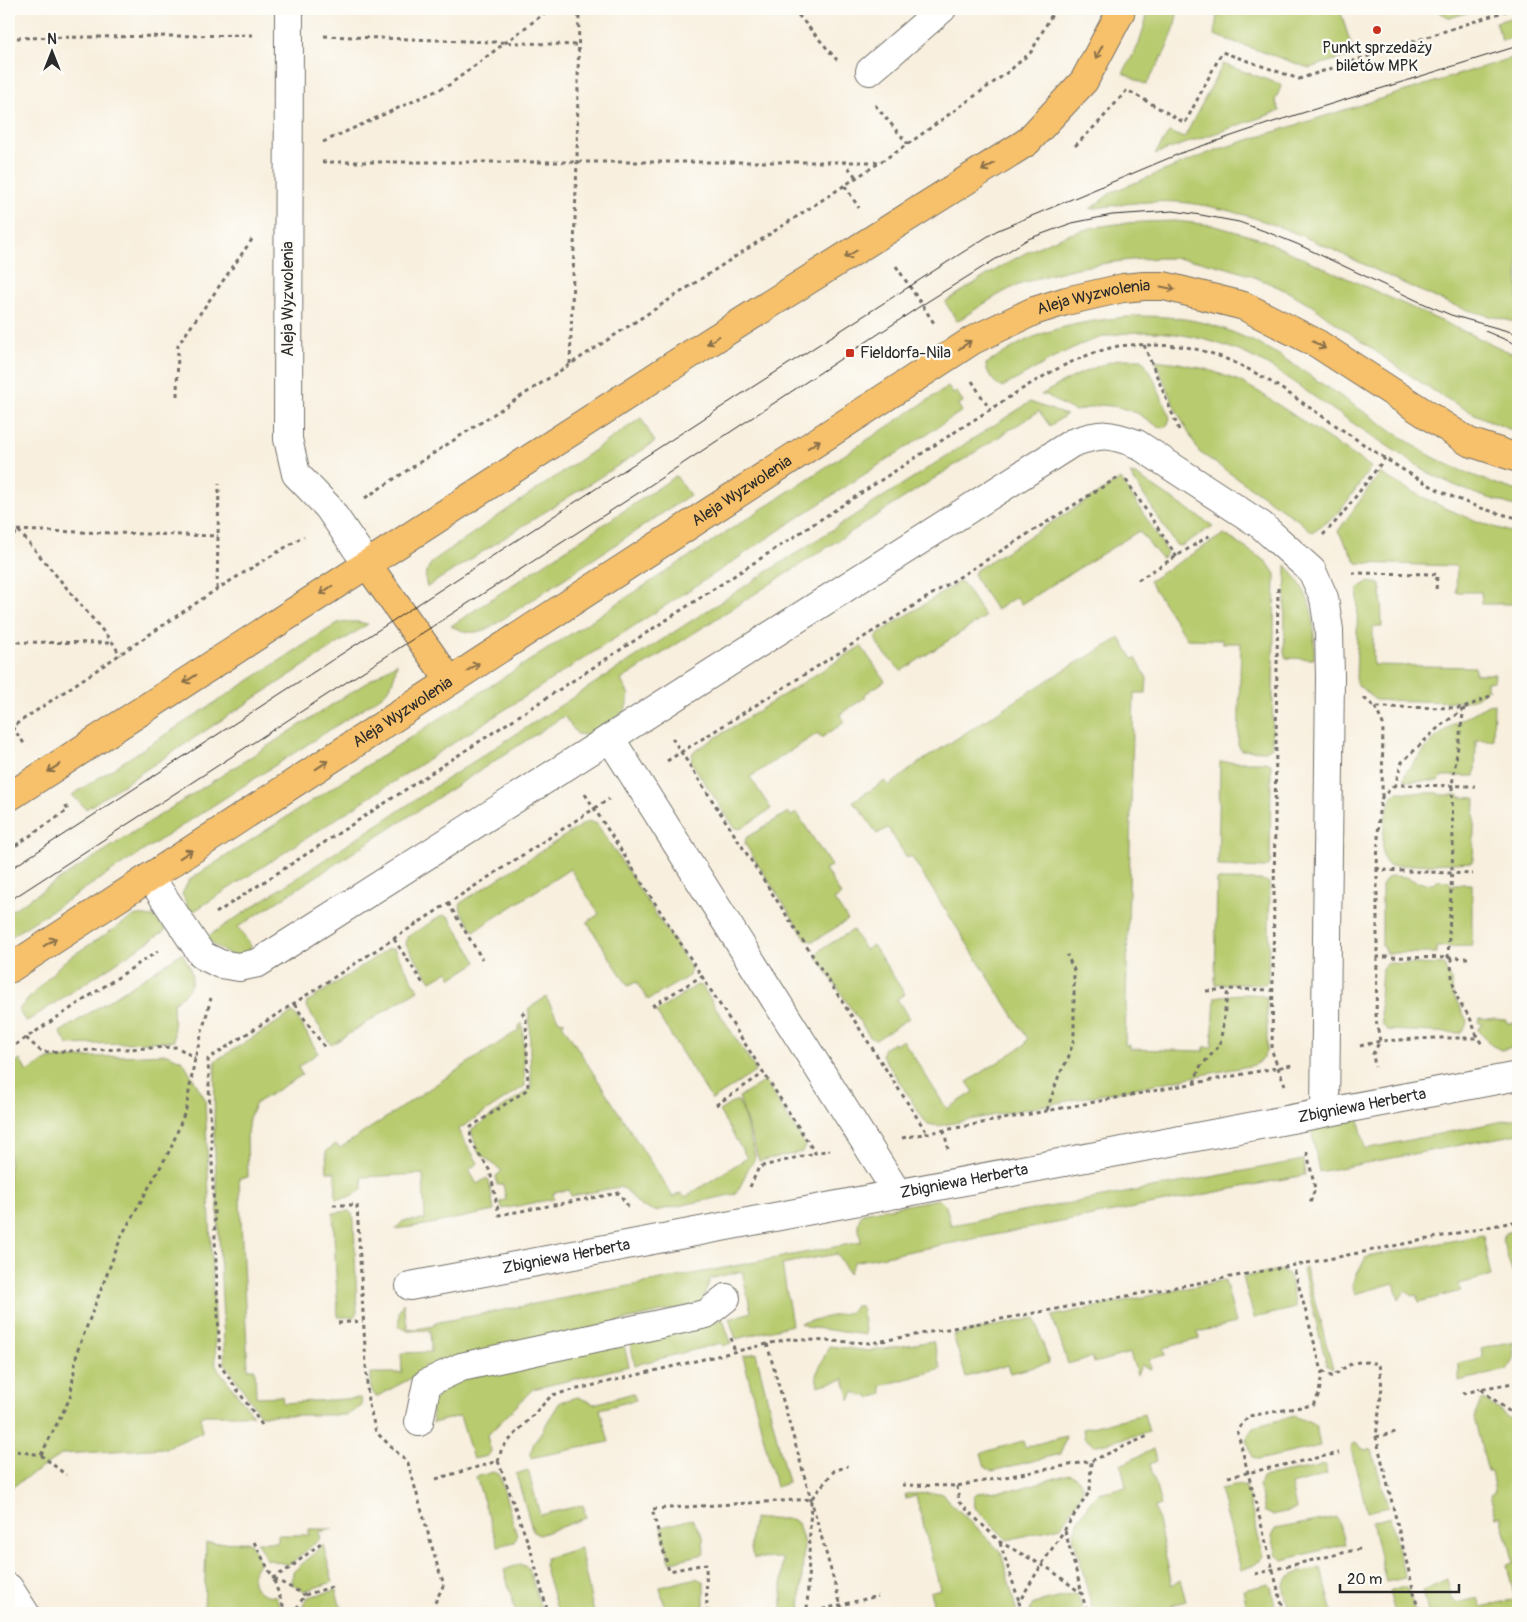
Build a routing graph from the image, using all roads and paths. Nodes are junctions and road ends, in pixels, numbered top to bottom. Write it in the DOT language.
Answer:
graph roads {
  1 [pos="550,9"];
  2 [pos="579,9"];
  3 [pos="942,9"];
  4 [pos="1055,9"];
  5 [pos="1120,9"];
  6 [pos="1512,9"];
  7 [pos="289,22"];
  8 [pos="9,38"];
  9 [pos="506,42"];
  10 [pos="578,45"];
  11 [pos="870,71"];
  12 [pos="323,142"];
  13 [pos="1069,152"];
  14 [pos="577,161"];
  15 [pos="843,161"];
  16 [pos="314,162"];
  17 [pos="881,162"];
  18 [pos="857,178"];
  19 [pos="845,186"];
  20 [pos="288,208"];
  21 [pos="863,214"];
  22 [pos="894,263"];
  23 [pos="902,264"];
  24 [pos="897,268"];
  25 [pos="890,272"];
  26 [pos="927,312"];
  27 [pos="1144,345"];
  28 [pos="570,364"];
  29 [pos="971,380"];
  30 [pos="177,396"];
  31 [pos="990,410"];
  32 [pos="1518,458"];
  33 [pos="1169,465"];
  34 [pos="219,484"];
  35 [pos="364,499"];
  36 [pos="9,530"];
  37 [pos="18,530"];
  38 [pos="1215,532"];
  39 [pos="218,536"];
  40 [pos="304,536"];
  41 [pos="9,542"];
  42 [pos="1177,557"];
  43 [pos="367,564"];
  44 [pos="1348,573"];
  45 [pos="1138,580"];
  46 [pos="1278,583"];
  47 [pos="217,589"];
  48 [pos="1436,592"];
  49 [pos="9,642"];
  50 [pos="112,643"];
  51 [pos="120,655"];
  52 [pos="450,681"];
  53 [pos="1360,694"];
  54 [pos="1494,694"];
  55 [pos="1375,707"];
  56 [pos="1464,708"];
  57 [pos="654,710"];
  58 [pos="10,728"];
  59 [pos="610,738"];
  60 [pos="30,752"];
  61 [pos="681,752"];
  62 [pos="567,766"];
  63 [pos="637,780"];
  64 [pos="1395,785"];
  65 [pos="1452,785"];
  66 [pos="1475,786"];
  67 [pos="9,797"];
  68 [pos="60,797"];
  69 [pos="1382,797"];
  70 [pos="594,808"];
  71 [pos="9,850"];
  72 [pos="1378,868"];
  73 [pos="1451,873"];
  74 [pos="1473,874"];
  75 [pos="150,877"];
  76 [pos="448,904"];
  77 [pos="394,939"];
  78 [pos="164,948"];
  79 [pos="1068,955"];
  80 [pos="1377,957"];
  81 [pos="1450,958"];
  82 [pos="1472,958"];
  83 [pos="482,959"];
  84 [pos="220,964"];
  85 [pos="9,969"];
  86 [pos="702,976"];
  87 [pos="424,985"];
  88 [pos="1228,989"];
  89 [pos="1273,990"];
  90 [pos="1206,991"];
  91 [pos="294,1004"];
  92 [pos="652,1006"];
  93 [pos="522,1012"];
  94 [pos="26,1038"];
  95 [pos="1478,1038"];
  96 [pos="1380,1041"];
  97 [pos="1485,1047"];
  98 [pos="325,1048"];
  99 [pos="9,1049"];
  100 [pos="195,1058"];
  101 [pos="1325,1059"];
  102 [pos="1278,1068"];
  103 [pos="764,1073"];
  104 [pos="1518,1076"];
  105 [pos="1194,1083"];
  106 [pos="1380,1102"];
  107 [pos="716,1105"];
  108 [pos="1046,1110"];
  109 [pos="1313,1115"];
  110 [pos="927,1133"];
  111 [pos="866,1144"];
  112 [pos="815,1153"];
  113 [pos="749,1190"];
  114 [pos="898,1194"];
  115 [pos="1310,1203"];
  116 [pos="633,1212"];
  117 [pos="1518,1221"];
  118 [pos="1294,1265"];
  119 [pos="410,1286"];
  120 [pos="726,1298"];
  121 [pos="363,1322"];
  122 [pos="338,1323"];
  123 [pos="767,1344"];
  124 [pos="1322,1371"];
  125 [pos="1518,1382"];
  126 [pos="1480,1389"];
  127 [pos="1463,1394"];
  128 [pos="1518,1418"];
  129 [pos="419,1422"];
  130 [pos="262,1425"];
  131 [pos="1396,1432"];
  132 [pos="1150,1435"];
  133 [pos="1376,1437"];
  134 [pos="9,1450"];
  135 [pos="1339,1453"];
  136 [pos="41,1455"];
  137 [pos="498,1462"];
  138 [pos="1090,1462"];
  139 [pos="848,1466"];
  140 [pos="1248,1473"];
  141 [pos="66,1475"];
  142 [pos="1228,1477"];
  143 [pos="436,1479"];
  144 [pos="902,1485"];
  145 [pos="957,1486"];
  146 [pos="811,1499"];
  147 [pos="1065,1530"];
  148 [pos="254,1542"];
  149 [pos="322,1542"];
  150 [pos="1000,1542"];
  151 [pos="1363,1548"];
  152 [pos="1042,1564"];
  153 [pos="1273,1571"];
  154 [pos="1255,1574"];
  155 [pos="273,1578"];
  156 [pos="335,1586"];
  157 [pos="9,1588"];
  158 [pos="1082,1594"];
  159 [pos="305,1595"];
  160 [pos="878,1596"];
  161 [pos="1019,1602"];
  162 [pos="841,1606"];
  163 [pos="25,1613"];
  164 [pos="289,1613"];
  165 [pos="548,1613"];
  166 [pos="707,1613"];
  167 [pos="806,1613"];
  168 [pos="843,1613"];
  169 [pos="1022,1613"];
  170 [pos="1087,1613"];
  171 [pos="1284,1613"];
  172 [pos="1419,1613"];
  1 -- 9 [label="path"];
  2 -- 10 [label="path"];
  3 -- 11 [label="street"];
  4 -- 17 [label="path"];
  5 -- 43 [label="main road, one-way"];
  6 -- 13 [label="path"];
  7 -- 8 [label="path"];
  7 -- 9 [label="path"];
  7 -- 20 [label="street, Aleja Wyzwolenia"];
  9 -- 10 [label="path"];
  9 -- 12 [label="path"];
  10 -- 14 [label="path"];
  14 -- 15 [label="path"];
  14 -- 16 [label="path"];
  14 -- 28 [label="path"];
  15 -- 17 [label="path"];
  15 -- 18 [label="path"];
  17 -- 18 [label="path"];
  18 -- 19 [label="path"];
  19 -- 21 [label="path"];
  19 -- 28 [label="path"];
  20 -- 30 [label="path"];
  20 -- 43 [label="street, Aleja Wyzwolenia"];
  22 -- 24 [label="path"];
  23 -- 24 [label="path"];
  24 -- 25 [label="path"];
  24 -- 26 [label="path"];
  27 -- 33 [label="path"];
  28 -- 35 [label="path"];
  29 -- 31 [label="path"];
  52 -- 32 [label="main road, Aleja Wyzwolenia, one-way"];
  33 -- 57 [label="street"];
  33 -- 101 [label="street"];
  34 -- 39 [label="path"];
  36 -- 37 [label="path"];
  37 -- 39 [label="path"];
  37 -- 41 [label="path"];
  37 -- 50 [label="path"];
  38 -- 42 [label="path"];
  39 -- 47 [label="path"];
  40 -- 47 [label="path"];
  42 -- 45 [label="path"];
  42 -- 61 [label="path"];
  43 -- 52 [label="main road"];
  43 -- 67 [label="main road, one-way"];
  44 -- 48 [label="path"];
  46 -- 89 [label="path"];
  47 -- 51 [label="path"];
  49 -- 50 [label="path"];
  50 -- 51 [label="path"];
  51 -- 58 [label="path"];
  75 -- 52 [label="main road, Aleja Wyzwolenia, one-way"];
  53 -- 55 [label="path"];
  54 -- 56 [label="path"];
  55 -- 56 [label="path"];
  55 -- 69 [label="path"];
  56 -- 64 [label="path"];
  56 -- 65 [label="path"];
  57 -- 59 [label="street"];
  57 -- 61 [label="path"];
  58 -- 60 [label="path"];
  59 -- 62 [label="street"];
  59 -- 63 [label="street"];
  61 -- 63 [label="path"];
  61 -- 110 [label="path"];
  62 -- 70 [label="path"];
  62 -- 84 [label="street"];
  63 -- 70 [label="path"];
  63 -- 111 [label="street"];
  64 -- 65 [label="path"];
  64 -- 69 [label="path"];
  65 -- 66 [label="path"];
  65 -- 73 [label="path"];
  68 -- 71 [label="path"];
  69 -- 72 [label="path"];
  70 -- 76 [label="path"];
  70 -- 86 [label="path"];
  72 -- 73 [label="path"];
  72 -- 80 [label="path"];
  73 -- 74 [label="path"];
  73 -- 81 [label="path"];
  75 -- 84 [label="street"];
  85 -- 75 [label="main road, Aleja Wyzwolenia, one-way"];
  76 -- 77 [label="path"];
  76 -- 83 [label="path"];
  77 -- 87 [label="path"];
  77 -- 91 [label="path"];
  78 -- 94 [label="path"];
  79 -- 108 [label="path"];
  80 -- 81 [label="path"];
  80 -- 96 [label="path"];
  81 -- 82 [label="path"];
  81 -- 95 [label="path"];
  84 -- 100 [label="path"];
  86 -- 92 [label="path"];
  86 -- 103 [label="path"];
  88 -- 89 [label="path"];
  88 -- 90 [label="path"];
  88 -- 105 [label="path"];
  89 -- 102 [label="path"];
  91 -- 98 [label="path"];
  91 -- 130 [label="path"];
  93 -- 116 [label="path"];
  94 -- 99 [label="path"];
  94 -- 100 [label="path"];
  95 -- 96 [label="path"];
  95 -- 97 [label="path"];
  96 -- 101 [label="path"];
  96 -- 106 [label="path"];
  100 -- 136 [label="path"];
  101 -- 102 [label="path"];
  101 -- 109 [label="street"];
  102 -- 105 [label="path"];
  102 -- 109 [label="path"];
  103 -- 107 [label="path"];
  103 -- 112 [label="path"];
  104 -- 106 [label="street, Zbigniewa Herberta"];
  105 -- 108 [label="path"];
  106 -- 109 [label="street, Zbigniewa Herberta"];
  108 -- 110 [label="path"];
  109 -- 114 [label="street, Zbigniewa Herberta"];
  109 -- 115 [label="path"];
  110 -- 111 [label="path"];
  111 -- 112 [label="path"];
  111 -- 114 [label="street"];
  112 -- 113 [label="path"];
  114 -- 119 [label="street, Zbigniewa Herberta"];
  117 -- 118 [label="path"];
  118 -- 123 [label="path"];
  118 -- 124 [label="path"];
  120 -- 129 [label="street"];
  121 -- 122 [label="path"];
  123 -- 137 [label="path"];
  123 -- 146 [label="path"];
  124 -- 133 [label="path"];
  124 -- 140 [label="path"];
  125 -- 126 [label="path"];
  126 -- 127 [label="path"];
  126 -- 128 [label="path"];
  131 -- 133 [label="path"];
  132 -- 138 [label="path"];
  133 -- 172 [label="path"];
  134 -- 136 [label="path"];
  135 -- 140 [label="path"];
  136 -- 141 [label="path"];
  137 -- 143 [label="path"];
  137 -- 165 [label="path"];
  138 -- 145 [label="path"];
  138 -- 147 [label="path"];
  139 -- 146 [label="path"];
  140 -- 142 [label="path"];
  140 -- 153 [label="path"];
  144 -- 145 [label="path"];
  145 -- 150 [label="path"];
  146 -- 162 [label="path"];
  146 -- 166 [label="path"];
  146 -- 167 [label="path"];
  147 -- 152 [label="path"];
  147 -- 158 [label="path"];
  148 -- 155 [label="path"];
  149 -- 155 [label="path"];
  150 -- 152 [label="path"];
  150 -- 161 [label="path"];
  151 -- 153 [label="path"];
  152 -- 158 [label="path"];
  152 -- 161 [label="path"];
  153 -- 154 [label="path"];
  153 -- 171 [label="path"];
  155 -- 159 [label="path"];
  155 -- 164 [label="path"];
  156 -- 159 [label="path"];
  157 -- 163 [label="street"];
  158 -- 170 [label="path"];
  159 -- 164 [label="path"];
  160 -- 162 [label="path"];
  161 -- 169 [label="path"];
  162 -- 167 [label="path"];
  162 -- 168 [label="path"];
}
